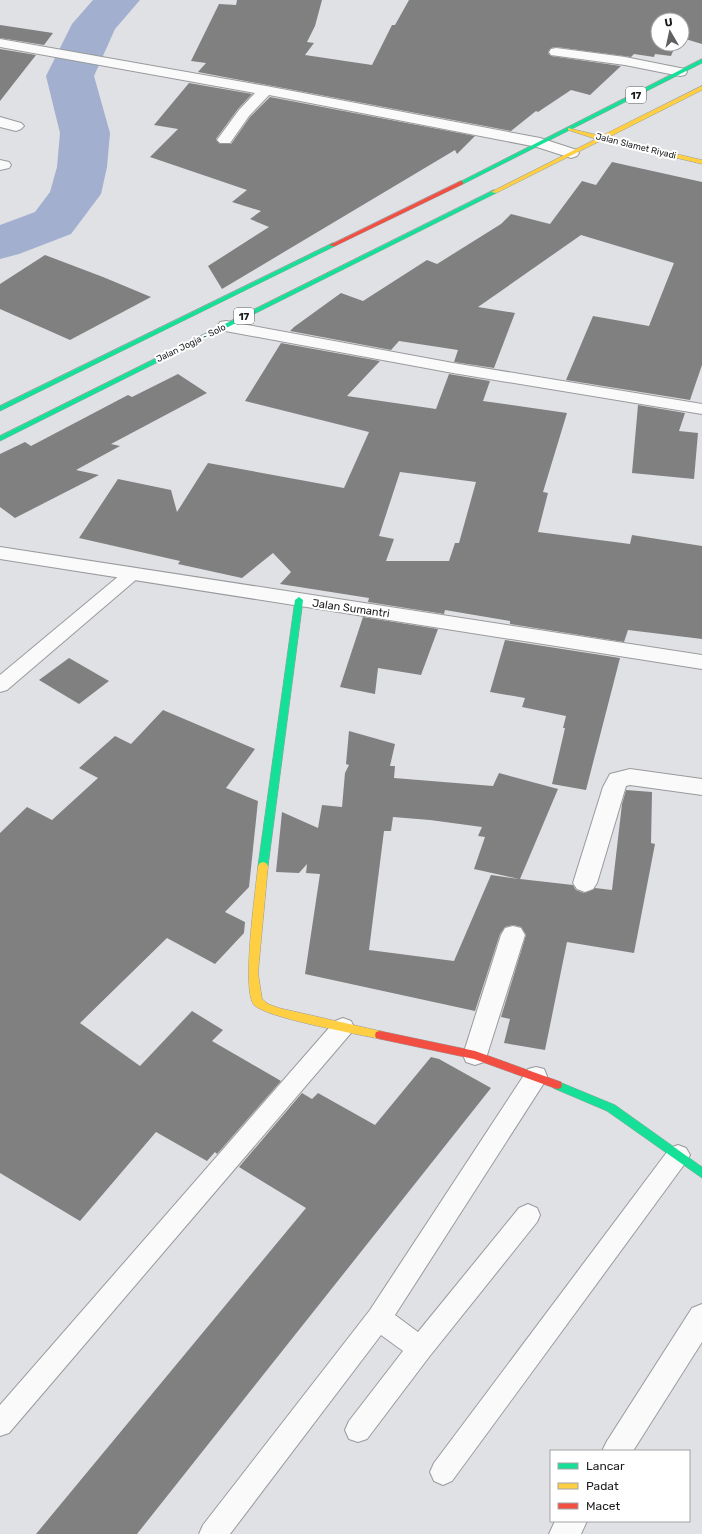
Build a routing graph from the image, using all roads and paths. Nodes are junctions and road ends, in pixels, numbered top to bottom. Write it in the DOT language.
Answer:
graph roads {
  1 [pos="0,43"];
  2 [pos="556,52"];
  3 [pos="702,61"];
  4 [pos="680,72"];
  5 [pos="702,88"];
  6 [pos="266,90"];
  7 [pos="0,122"];
  8 [pos="16,126"];
  9 [pos="570,129"];
  10 [pos="600,138"];
  11 [pos="225,140"];
  12 [pos="540,143"];
  13 [pos="571,153"];
  14 [pos="702,162"];
  15 [pos="226,326"];
  16 [pos="702,409"];
  17 [pos="0,410"];
  18 [pos="0,439"];
  19 [pos="0,553"];
  20 [pos="132,574"];
  21 [pos="298,600"];
  22 [pos="702,662"];
  23 [pos="0,685"];
  24 [pos="702,787"];
  25 [pos="585,884"];
  26 [pos="513,935"];
  27 [pos="343,1027"];
  28 [pos="475,1055"];
  29 [pos="536,1076"];
  30 [pos="678,1155"];
  31 [pos="702,1173"];
  32 [pos="528,1215"];
  33 [pos="702,1317"];
  34 [pos="379,1318"];
  35 [pos="420,1349"];
  36 [pos="0,1424"];
  37 [pos="358,1430"];
  38 [pos="617,1450"];
  39 [pos="443,1472"];
  40 [pos="571,1522"];
  41 [pos="213,1534"];
  42 [pos="564,1534"];
  1 -- 6 [label="street"];
  2 -- 4 [label="lane"];
  3 -- 4 [label="main road, 17"];
  4 -- 9 [label="main road, 17"];
  5 -- 10 [label="main road, 17"];
  6 -- 11 [label="street"];
  6 -- 12 [label="street"];
  7 -- 8 [label="street"];
  9 -- 10 [label="main road, Jalan Slamet Riyadi"];
  9 -- 12 [label="main road, 17"];
  10 -- 13 [label="main road, 17"];
  10 -- 14 [label="main road, Jalan Slamet Riyadi"];
  12 -- 13 [label="street"];
  12 -- 17 [label="main road, 17"];
  13 -- 15 [label="main road, Jalan Jogja - Solo / 17"];
  15 -- 16 [label="street"];
  15 -- 18 [label="main road, Jalan Jogja - Solo / 17"];
  19 -- 20 [label="street, Jalan Sumantri"];
  20 -- 21 [label="street, Jalan Sumantri"];
  20 -- 23 [label="lane"];
  21 -- 22 [label="street, Jalan Sumantri"];
  21 -- 27 [label="main road"];
  24 -- 25 [label="street"];
  26 -- 28 [label="street"];
  27 -- 28 [label="main road"];
  27 -- 36 [label="lane"];
  28 -- 29 [label="main road"];
  29 -- 30 [label="main road"];
  29 -- 34 [label="lane"];
  30 -- 31 [label="main road"];
  30 -- 39 [label="lane"];
  32 -- 35 [label="lane"];
  33 -- 38 [label="street"];
  34 -- 35 [label="lane"];
  34 -- 41 [label="lane"];
  35 -- 37 [label="lane"];
  40 -- 42 [label="street"];
}
